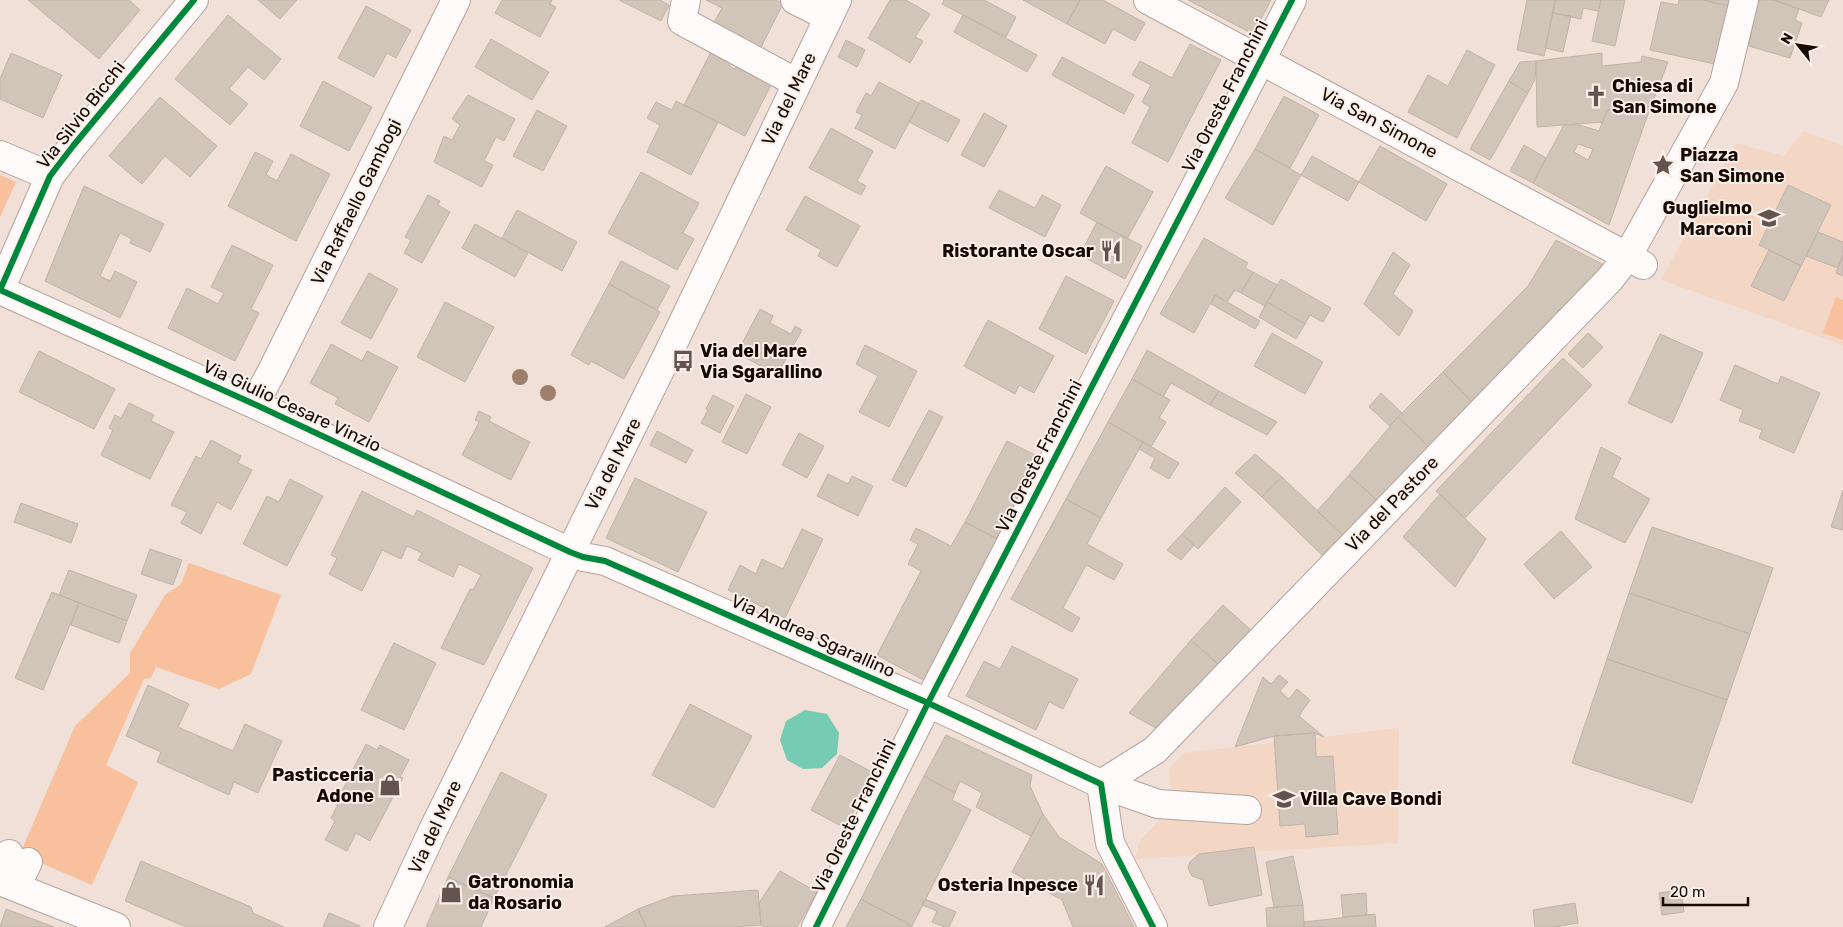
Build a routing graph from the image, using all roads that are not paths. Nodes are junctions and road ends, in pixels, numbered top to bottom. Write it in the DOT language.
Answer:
graph roads {
  1 [pos="194,0"];
  2 [pos="456,0"];
  3 [pos="686,0"];
  4 [pos="795,0"];
  5 [pos="1148,0"];
  6 [pos="1292,0"];
  7 [pos="1744,0"];
  8 [pos="833,8"];
  9 [pos="1260,59"];
  10 [pos="797,83"];
  11 [pos="0,155"];
  12 [pos="50,176"];
  13 [pos="1627,257"];
  14 [pos="0,290"];
  15 [pos="254,404"];
  16 [pos="570,552"];
  17 [pos="928,703"];
  18 [pos="1101,784"];
  19 [pos="1248,810"];
  20 [pos="10,872"];
  21 [pos="116,927"];
  22 [pos="388,927"];
  23 [pos="816,927"];
  24 [pos="1153,927"];
  1 -- 12 [label="street, Via Silvio Bicchi"];
  2 -- 15 [label="street, Via Raffaello Gambogi"];
  3 -- 10 [label="street"];
  4 -- 8 [label="street"];
  5 -- 9 [label="street, Via San Simone"];
  6 -- 9 [label="street, Via Oreste Franchini"];
  7 -- 13 [label="street"];
  8 -- 10 [label="street, Via del Mare"];
  9 -- 13 [label="street, Via San Simone"];
  9 -- 17 [label="street, Via Oreste Franchini"];
  10 -- 16 [label="street, Via del Mare"];
  11 -- 12 [label="street"];
  12 -- 14 [label="street, Via Silvio Bicchi"];
  13 -- 18 [label="street, Via del Pastore"];
  14 -- 15 [label="street, Via Giulio Cesare Vinzio"];
  15 -- 16 [label="street, Via Giulio Cesare Vinzio"];
  16 -- 17 [label="street, Via Andrea Sgarallino"];
  16 -- 22 [label="street, Via del Mare"];
  17 -- 18 [label="street, Via Andrea Sgarallino"];
  17 -- 23 [label="street, Via Oreste Franchini"];
  18 -- 19 [label="street, Via Andrea Sgarallino"];
  18 -- 24 [label="street"];
  20 -- 21 [label="street"];
}
